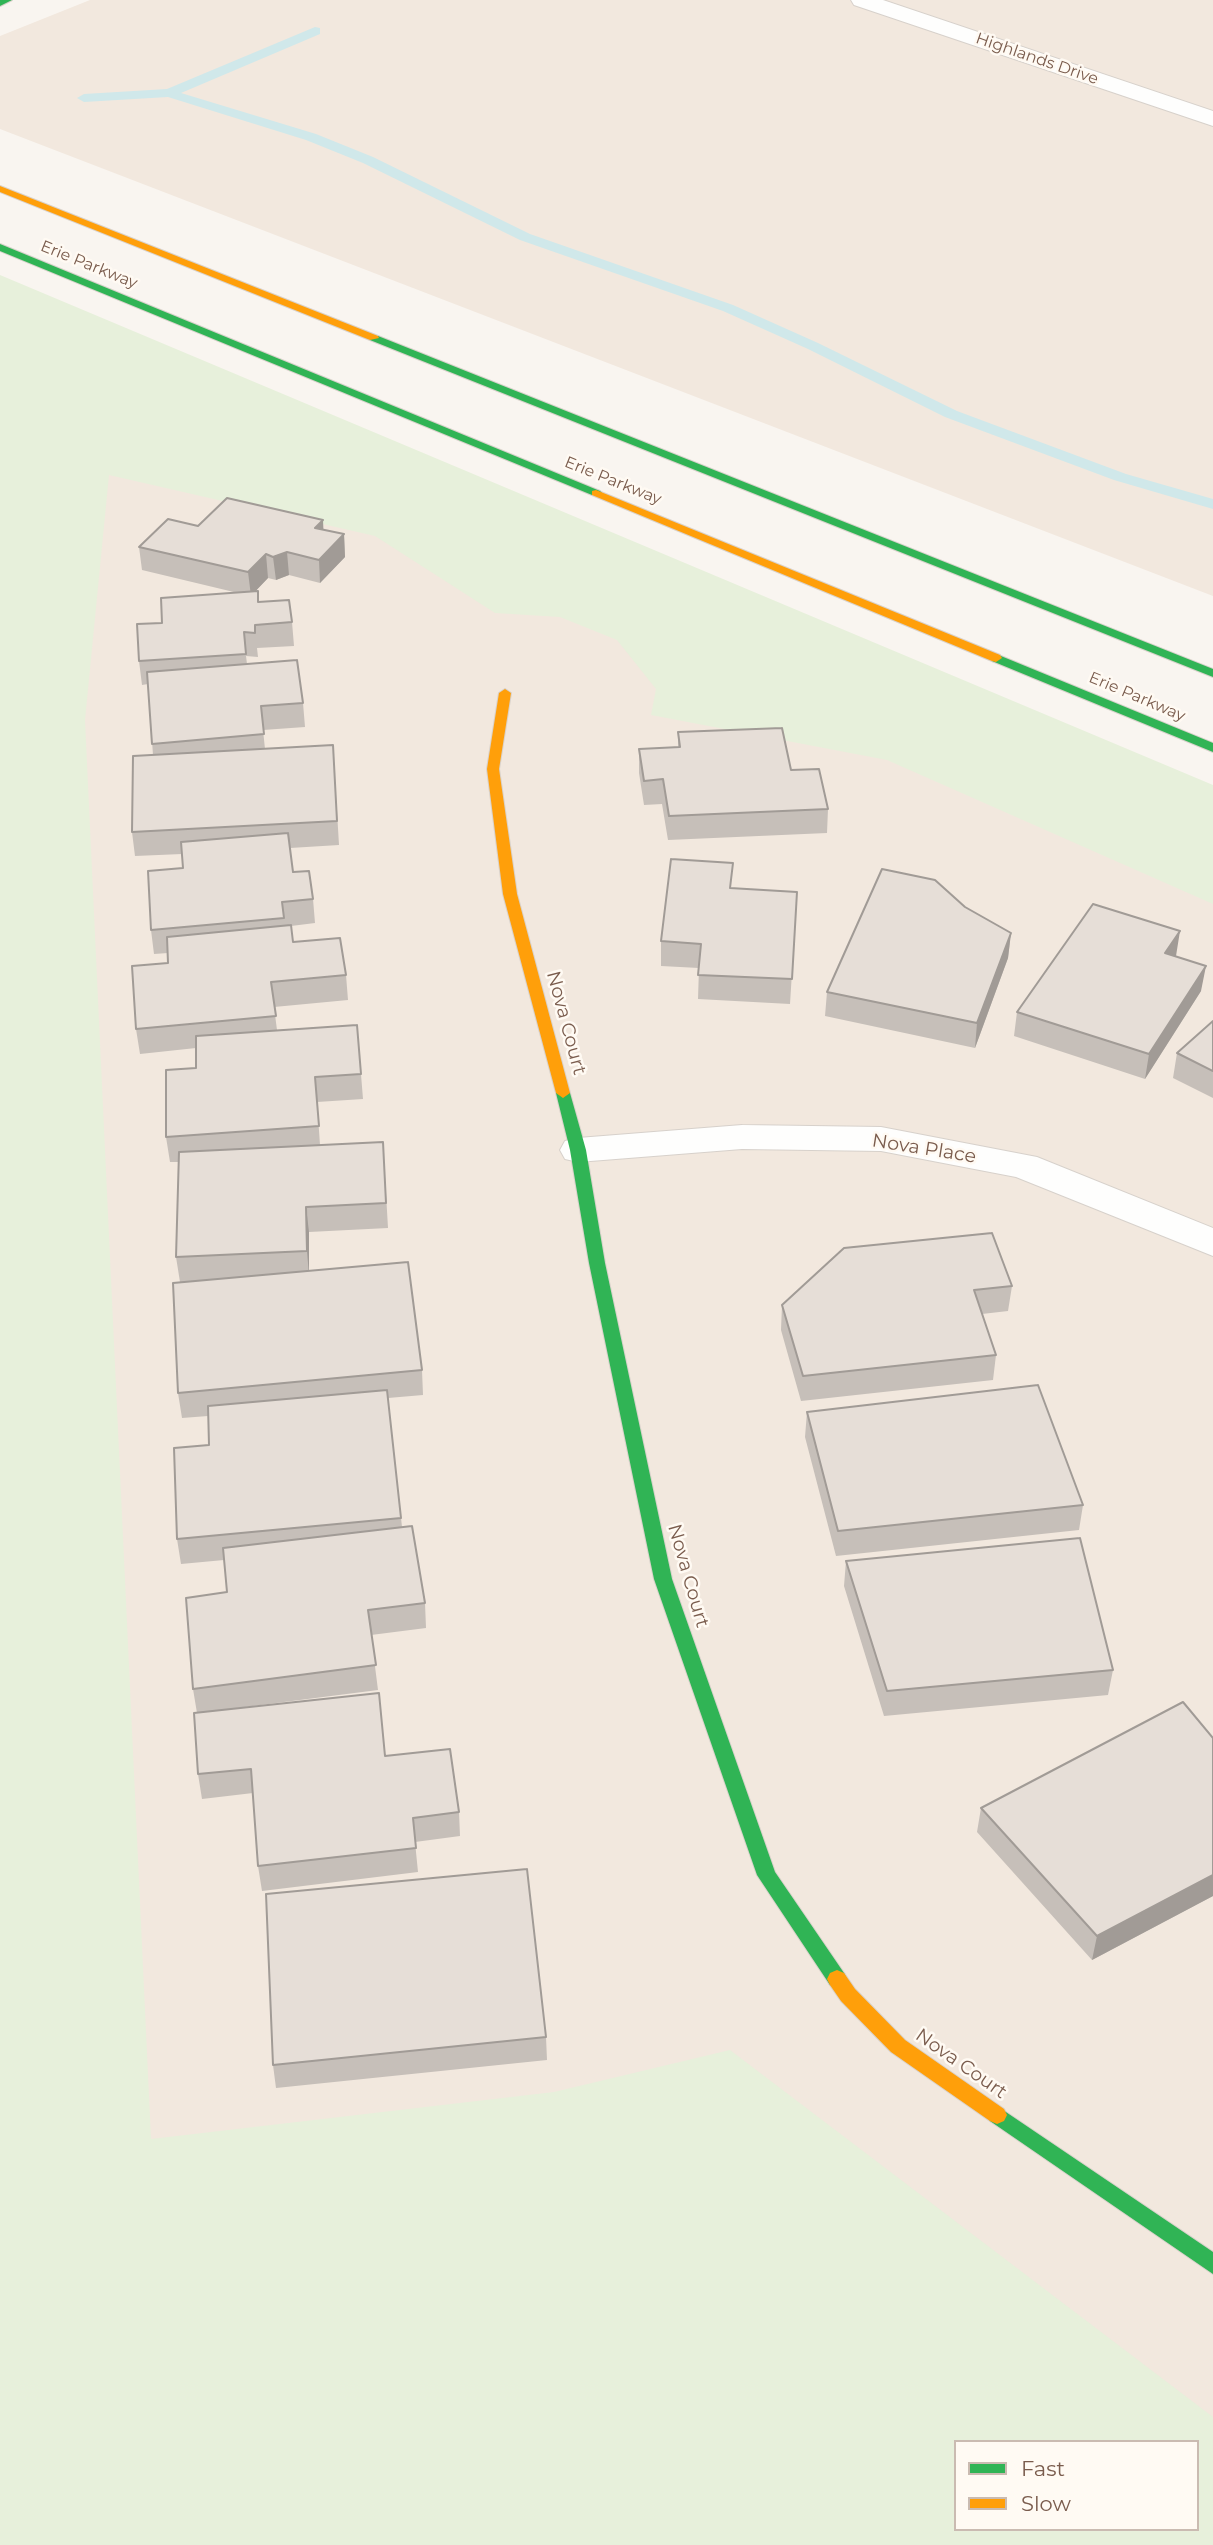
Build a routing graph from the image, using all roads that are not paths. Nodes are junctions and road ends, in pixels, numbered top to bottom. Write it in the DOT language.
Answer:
graph roads {
  1 [pos="8,0"];
  2 [pos="862,0"];
  3 [pos="0,3"];
  4 [pos="1213,119"];
  5 [pos="0,189"];
  6 [pos="0,247"];
  7 [pos="1213,673"];
  8 [pos="505,693"];
  9 [pos="1213,748"];
  10 [pos="578,1150"];
  11 [pos="1213,1243"];
  12 [pos="1213,2264"];
  1 -- 3 [label="main road"];
  2 -- 4 [label="street, Highlands Drive"];
  5 -- 7 [label="main road, Erie Parkway"];
  6 -- 9 [label="main road, Erie Parkway"];
  8 -- 10 [label="main road, Nova Court"];
  10 -- 11 [label="street, Nova Place"];
  10 -- 12 [label="main road, Nova Court"];
}
